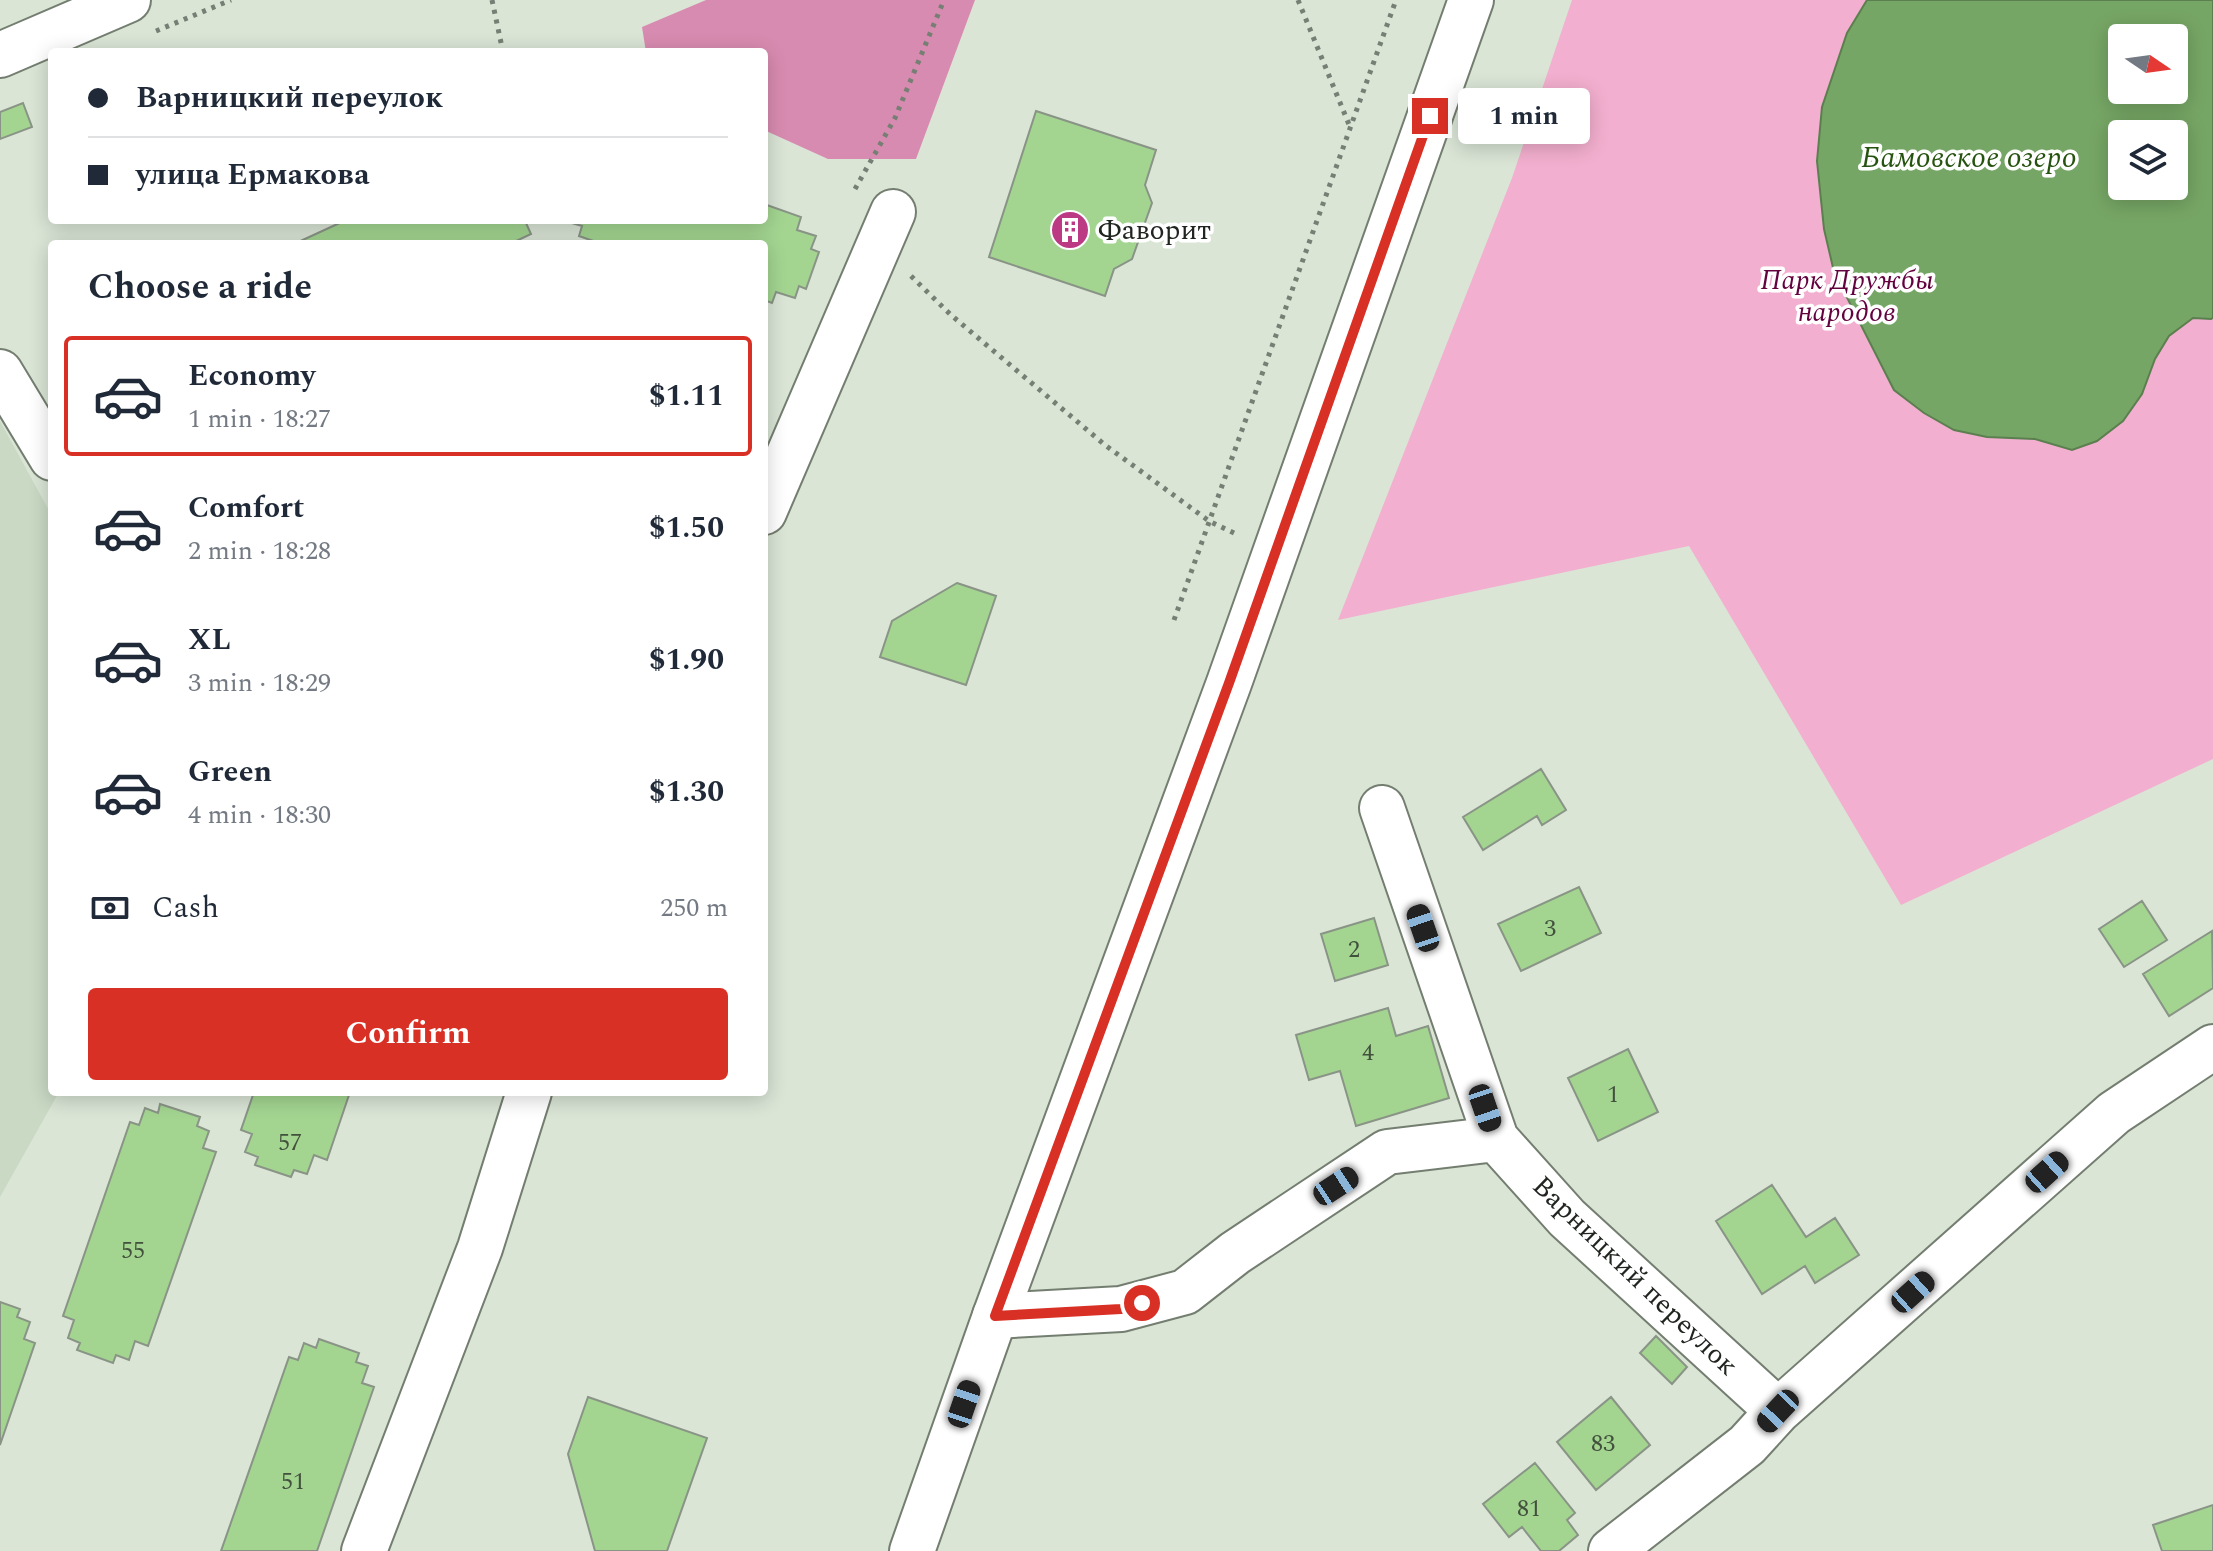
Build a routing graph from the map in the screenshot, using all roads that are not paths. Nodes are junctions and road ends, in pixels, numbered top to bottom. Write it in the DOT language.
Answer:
graph roads {
  1 [pos="1471,0"];
  2 [pos="138,17"];
  3 [pos="20,32"];
  4 [pos="0,55"];
  5 [pos="886,228"];
  6 [pos="0,372"];
  7 [pos="48,451"];
  8 [pos="768,503"];
  9 [pos="1382,808"];
  10 [pos="2213,1047"];
  11 [pos="528,1096"];
  12 [pos="1496,1139"];
  13 [pos="995,1316"];
  14 [pos="1778,1411"];
  15 [pos="364,1551"];
  16 [pos="912,1551"];
  17 [pos="1611,1551"];
  1 -- 13 [label="street"];
  2 -- 3 [label="street"];
  3 -- 4 [label="street"];
  5 -- 8 [label="street"];
  6 -- 7 [label="street"];
  9 -- 12 [label="street, Варницкий переулок"];
  10 -- 14 [label="street"];
  11 -- 15 [label="street"];
  12 -- 13 [label="street"];
  12 -- 14 [label="street, Варницкий переулок"];
  13 -- 16 [label="street"];
  14 -- 17 [label="street"];
}
